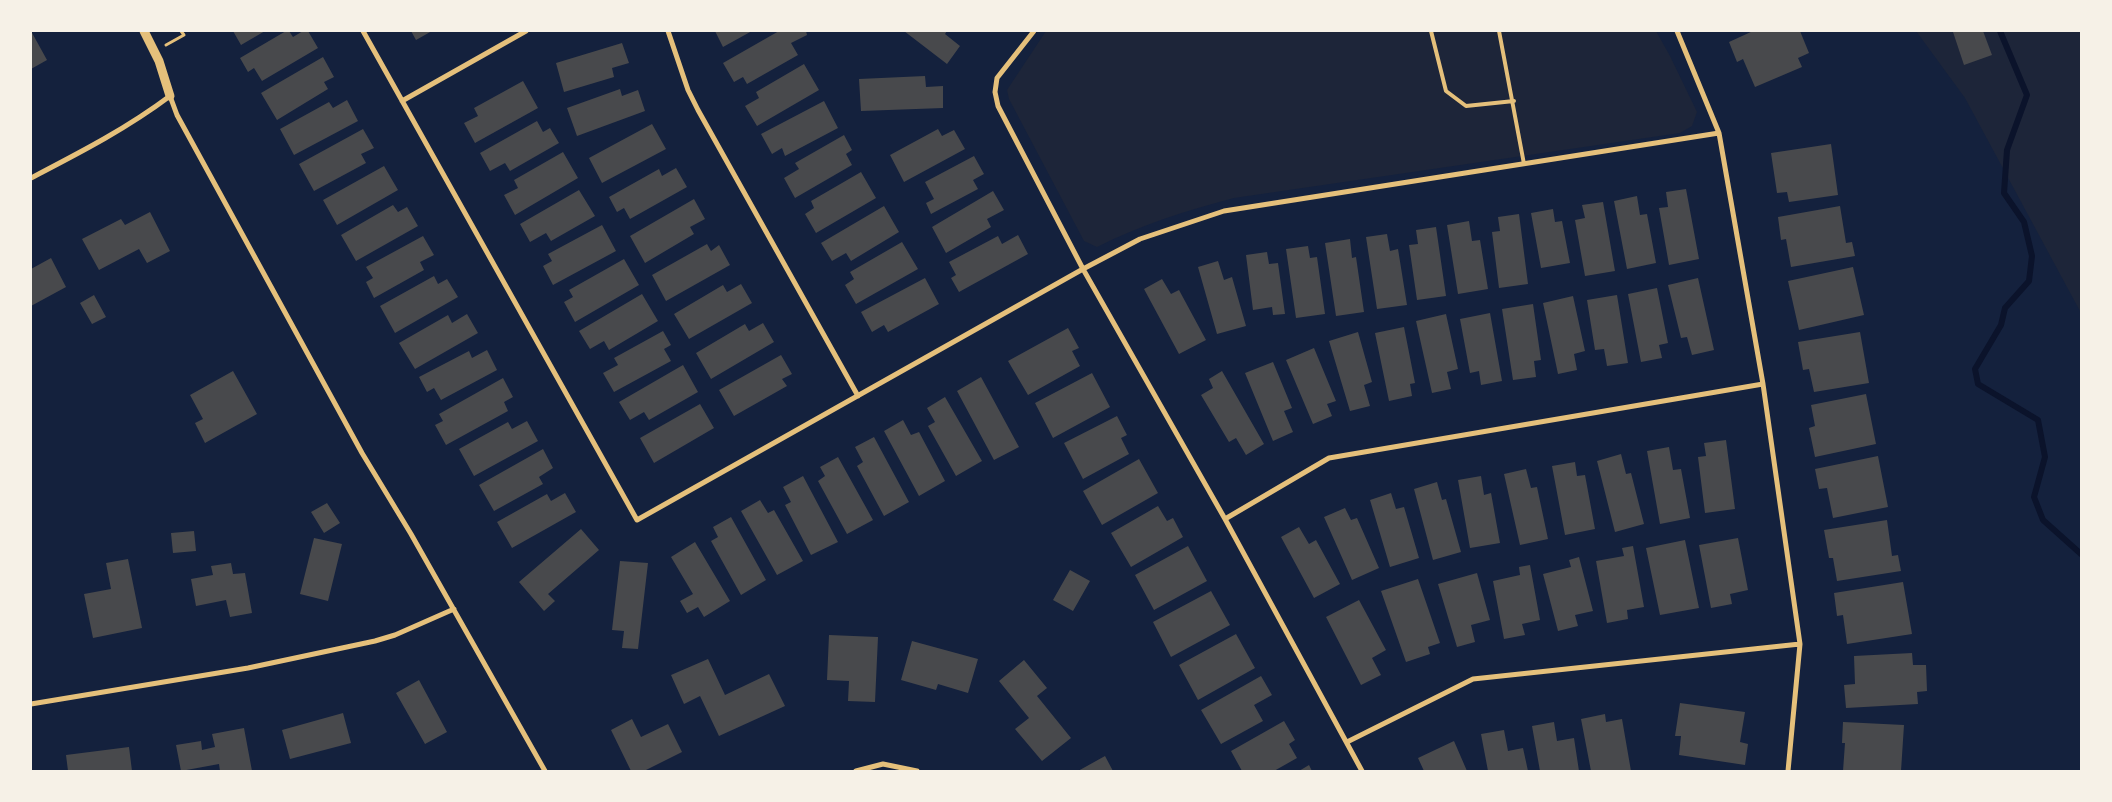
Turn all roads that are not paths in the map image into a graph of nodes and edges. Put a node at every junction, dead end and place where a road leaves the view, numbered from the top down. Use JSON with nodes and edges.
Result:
{"nodes":[{"id":1,"x":144,"y":31,"type":"edge"},
{"id":2,"x":362,"y":31,"type":"edge"},
{"id":3,"x":526,"y":31,"type":"edge"},
{"id":4,"x":668,"y":31,"type":"edge"},
{"id":5,"x":1034,"y":31,"type":"edge"},
{"id":6,"x":1432,"y":31,"type":"edge"},
{"id":7,"x":1499,"y":31,"type":"edge"},
{"id":8,"x":1677,"y":31,"type":"edge"},
{"id":9,"x":170,"y":96,"type":"junction"},
{"id":10,"x":402,"y":101,"type":"junction"},
{"id":11,"x":1514,"y":101,"type":"junction"},
{"id":12,"x":1719,"y":133,"type":"junction"},
{"id":13,"x":1524,"y":164,"type":"junction"},
{"id":14,"x":31,"y":178,"type":"edge"},
{"id":15,"x":1083,"y":269,"type":"junction"},
{"id":16,"x":1763,"y":384,"type":"junction"},
{"id":17,"x":858,"y":396,"type":"junction"},
{"id":18,"x":1225,"y":519,"type":"junction"},
{"id":19,"x":454,"y":609,"type":"junction"},
{"id":20,"x":1800,"y":644,"type":"junction"},
{"id":21,"x":31,"y":704,"type":"edge"},
{"id":22,"x":1347,"y":742,"type":"junction"},
{"id":23,"x":545,"y":771,"type":"edge"},
{"id":24,"x":856,"y":771,"type":"edge"},
{"id":25,"x":917,"y":771,"type":"edge"},
{"id":26,"x":1362,"y":771,"type":"edge"},
{"id":27,"x":1788,"y":771,"type":"edge"}],
"edges":[{"from":1,"to":9,"type":"street"},
{"from":2,"to":10,"type":"street"},
{"from":3,"to":10,"type":"street"},
{"from":4,"to":17,"type":"street"},
{"from":5,"to":15,"type":"street"},
{"from":6,"to":11,"type":"lane"},
{"from":7,"to":11,"type":"lane"},
{"from":8,"to":12,"type":"street"},
{"from":9,"to":14,"type":"street"},
{"from":9,"to":19,"type":"street"},
{"from":10,"to":17,"type":"street"},
{"from":11,"to":13,"type":"lane"},
{"from":12,"to":13,"type":"street"},
{"from":12,"to":16,"type":"street"},
{"from":13,"to":15,"type":"street"},
{"from":15,"to":17,"type":"street"},
{"from":15,"to":18,"type":"street"},
{"from":16,"to":18,"type":"street"},
{"from":16,"to":20,"type":"street"},
{"from":18,"to":22,"type":"street"},
{"from":19,"to":21,"type":"street"},
{"from":19,"to":23,"type":"street"},
{"from":20,"to":22,"type":"street"},
{"from":20,"to":27,"type":"street"},
{"from":22,"to":26,"type":"street"},
{"from":24,"to":25,"type":"street"}]}
